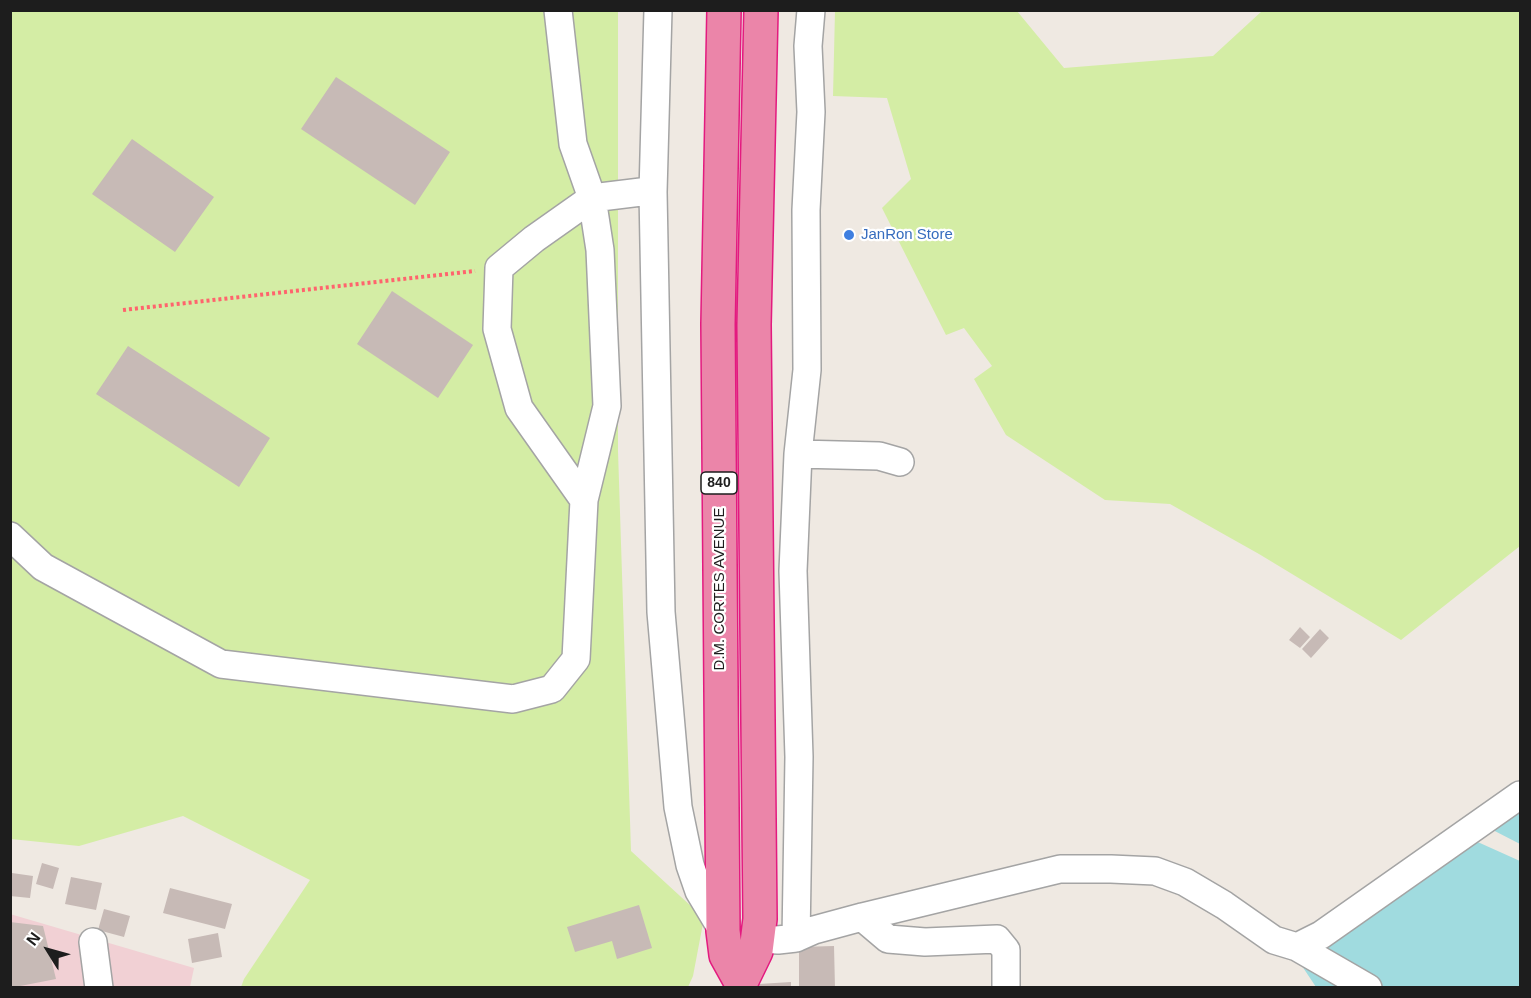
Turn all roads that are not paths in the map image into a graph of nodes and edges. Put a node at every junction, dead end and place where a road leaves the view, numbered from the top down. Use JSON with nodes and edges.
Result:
{"nodes":[{"id":1,"x":558,"y":10,"type":"edge"},
{"id":2,"x":658,"y":10,"type":"edge"},
{"id":3,"x":724,"y":10,"type":"edge"},
{"id":4,"x":760,"y":10,"type":"edge"},
{"id":5,"x":811,"y":10,"type":"edge"},
{"id":6,"x":653,"y":192,"type":"junction"},
{"id":7,"x":592,"y":198,"type":"junction"},
{"id":8,"x":798,"y":454,"type":"junction"},
{"id":9,"x":900,"y":462,"type":"dead end"},
{"id":10,"x":584,"y":500,"type":"junction"},
{"id":11,"x":10,"y":536,"type":"edge"},
{"id":12,"x":1521,"y":795,"type":"edge"},
{"id":13,"x":862,"y":917,"type":"junction"},
{"id":14,"x":723,"y":931,"type":"junction"},
{"id":15,"x":796,"y":938,"type":"junction"},
{"id":16,"x":758,"y":939,"type":"junction"},
{"id":17,"x":93,"y":942,"type":"dead end"},
{"id":18,"x":1297,"y":947,"type":"junction"},
{"id":19,"x":741,"y":985,"type":"edge"},
{"id":20,"x":99,"y":987,"type":"edge"},
{"id":21,"x":1006,"y":987,"type":"edge"},
{"id":22,"x":1368,"y":987,"type":"edge"}],
"edges":[{"from":1,"to":7,"type":"street"},
{"from":2,"to":6,"type":"street"},
{"from":3,"to":14,"type":"highway","name":"D.M. CORTES AVENUE","number":"840"},
{"from":4,"to":16,"type":"highway","name":"D.M. CORTES AVENUE","number":"840"},
{"from":5,"to":8,"type":"street"},
{"from":6,"to":7,"type":"street"},
{"from":6,"to":14,"type":"street"},
{"from":7,"to":10,"type":"street"},
{"from":7,"to":10,"type":"street"},
{"from":8,"to":9,"type":"street"},
{"from":8,"to":15,"type":"street"},
{"from":10,"to":11,"type":"street"},
{"from":12,"to":18,"type":"street"},
{"from":13,"to":15,"type":"street"},
{"from":13,"to":18,"type":"street"},
{"from":13,"to":21,"type":"street"},
{"from":14,"to":19,"type":"highway","name":"D.M. CORTES AVENUE","number":"840"},
{"from":15,"to":16,"type":"street"},
{"from":16,"to":19,"type":"highway","name":"D.M. CORTES AVENUE","number":"840"},
{"from":17,"to":20,"type":"street"},
{"from":18,"to":22,"type":"street"}]}
